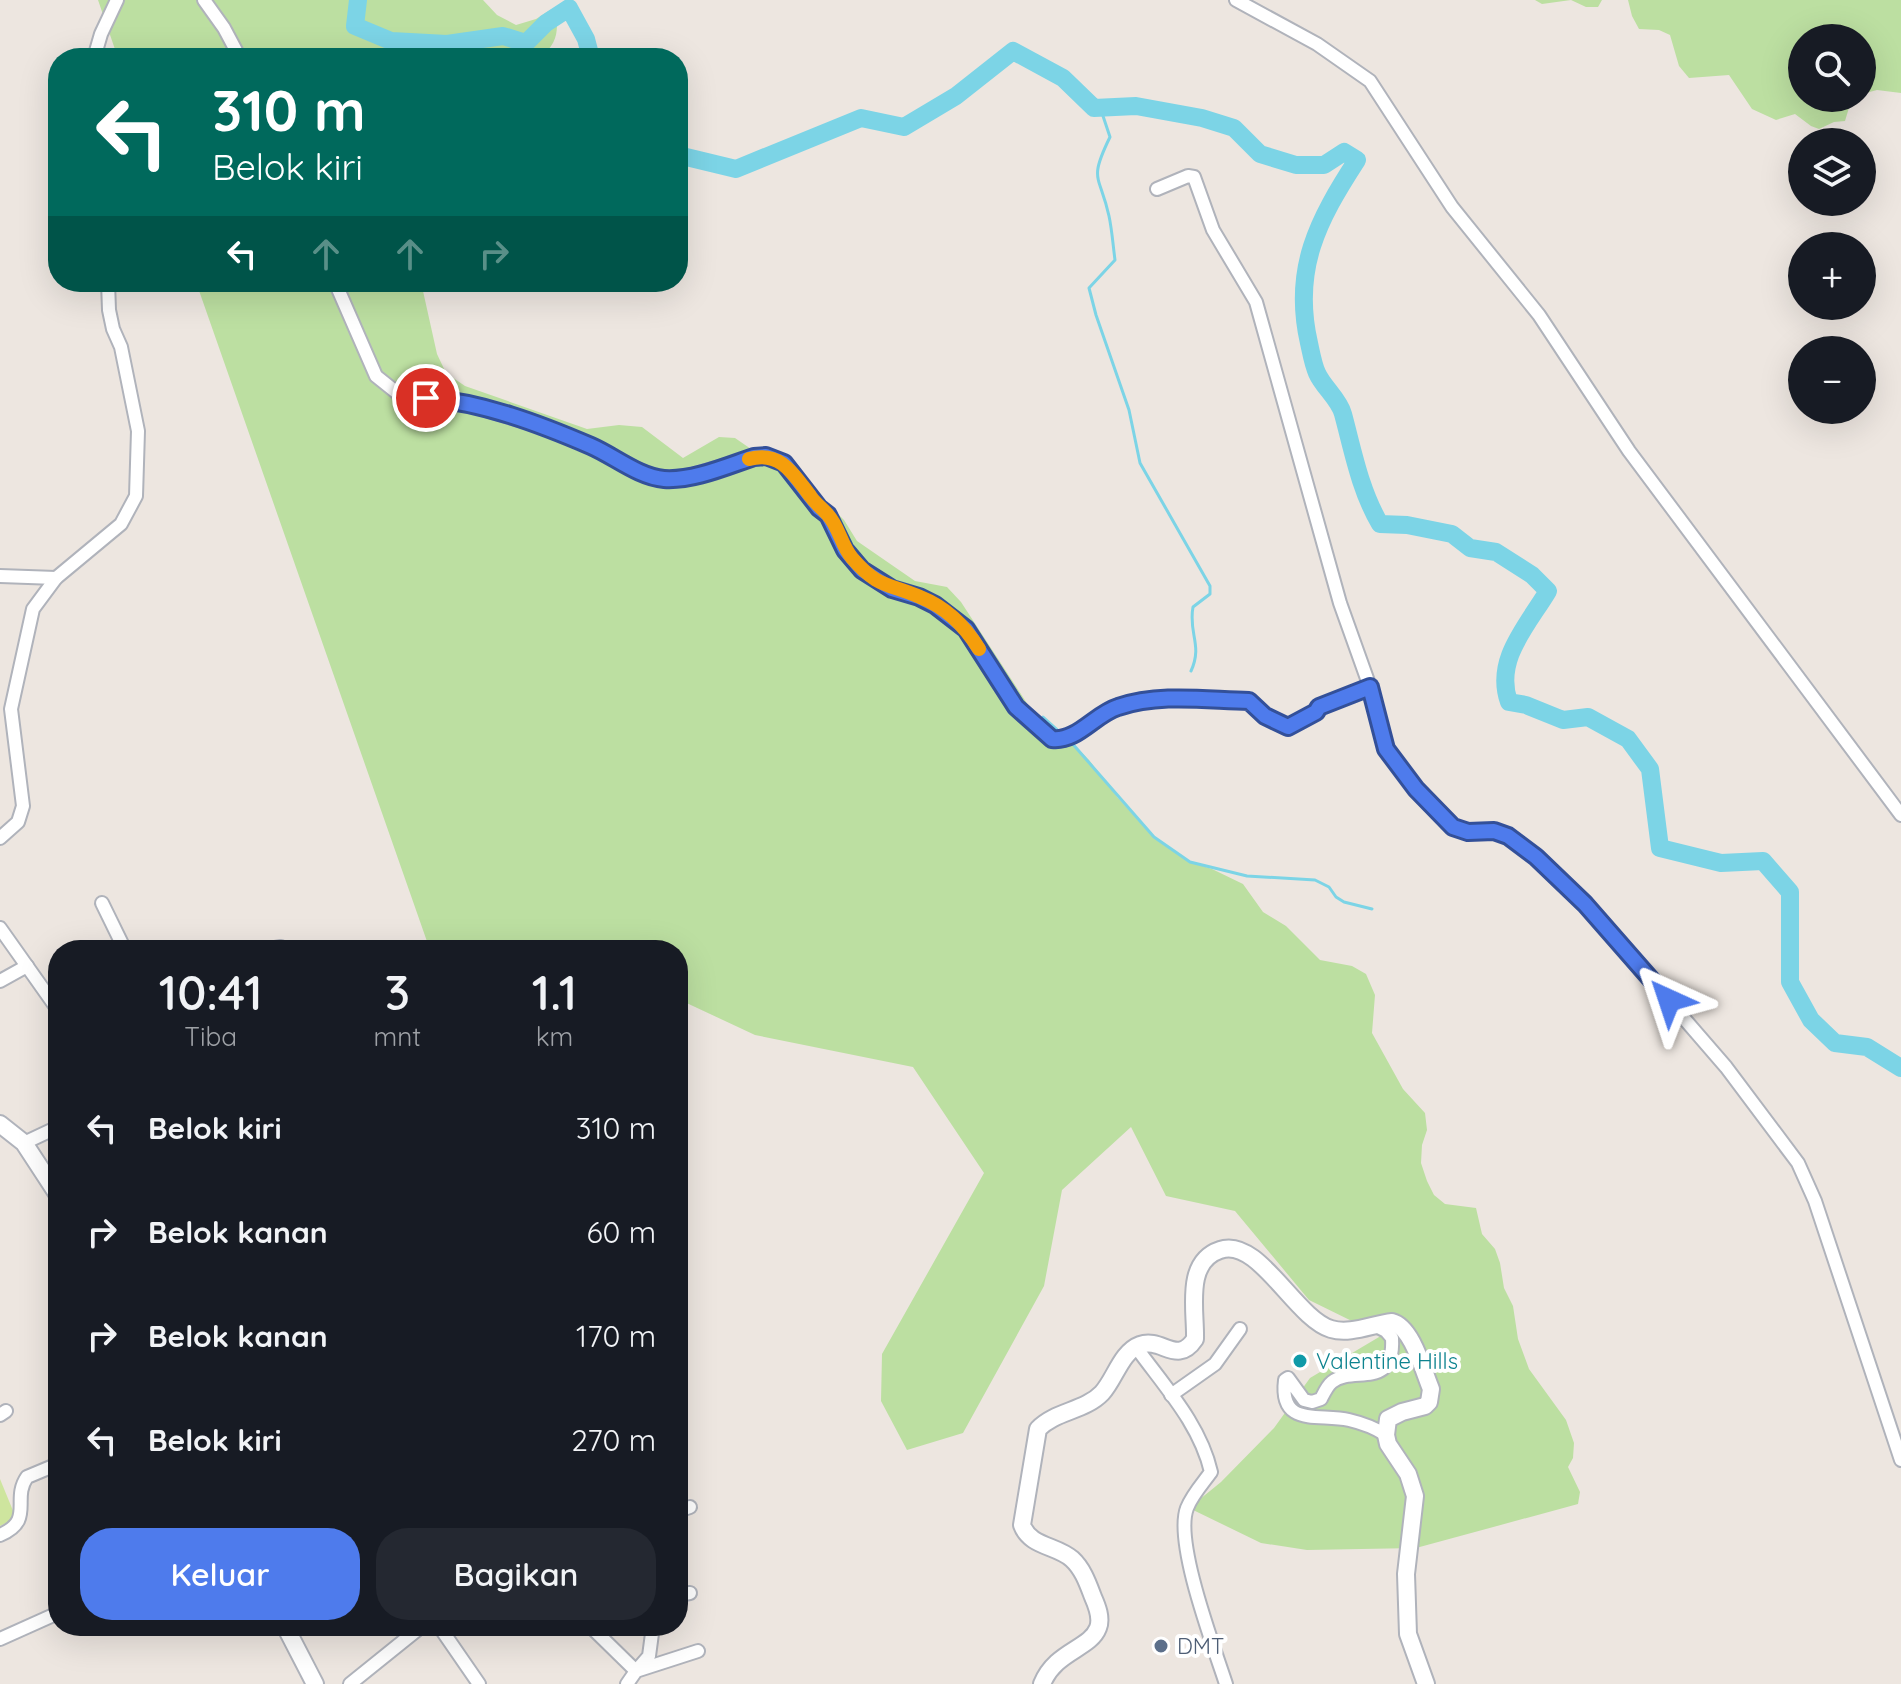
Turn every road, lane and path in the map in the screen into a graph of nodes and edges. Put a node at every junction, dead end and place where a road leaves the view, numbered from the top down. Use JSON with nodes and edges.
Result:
{"nodes":[{"id":1,"x":117,"y":0,"type":"edge"},
{"id":2,"x":204,"y":0,"type":"edge"},
{"id":3,"x":1236,"y":0,"type":"edge"},
{"id":4,"x":97,"y":48,"type":"edge"},
{"id":5,"x":235,"y":48,"type":"edge"},
{"id":6,"x":1157,"y":189,"type":"dead end"},
{"id":7,"x":109,"y":292,"type":"edge"},
{"id":8,"x":339,"y":292,"type":"edge"},
{"id":9,"x":0,"y":576,"type":"edge"},
{"id":10,"x":56,"y":578,"type":"junction"},
{"id":11,"x":1370,"y":687,"type":"junction"},
{"id":12,"x":1901,"y":815,"type":"edge"},
{"id":13,"x":0,"y":838,"type":"edge"},
{"id":14,"x":102,"y":903,"type":"dead end"},
{"id":15,"x":0,"y":928,"type":"edge"},
{"id":16,"x":120,"y":940,"type":"edge"},
{"id":17,"x":27,"y":966,"type":"junction"},
{"id":18,"x":0,"y":981,"type":"edge"},
{"id":19,"x":48,"y":996,"type":"edge"},
{"id":20,"x":0,"y":1124,"type":"edge"},
{"id":21,"x":48,"y":1132,"type":"edge"},
{"id":22,"x":24,"y":1143,"type":"junction"},
{"id":23,"x":48,"y":1175,"type":"edge"},
{"id":24,"x":1374,"y":1325,"type":"junction"},
{"id":25,"x":1240,"y":1329,"type":"dead end"},
{"id":26,"x":1136,"y":1347,"type":"junction"},
{"id":27,"x":1171,"y":1395,"type":"junction"},
{"id":28,"x":1386,"y":1435,"type":"junction"},
{"id":29,"x":1901,"y":1460,"type":"edge"},
{"id":30,"x":48,"y":1468,"type":"edge"},
{"id":31,"x":0,"y":1535,"type":"edge"},
{"id":32,"x":48,"y":1617,"type":"edge"},
{"id":33,"x":290,"y":1636,"type":"edge"},
{"id":34,"x":410,"y":1636,"type":"edge"},
{"id":35,"x":446,"y":1636,"type":"edge"},
{"id":36,"x":600,"y":1636,"type":"edge"},
{"id":37,"x":652,"y":1636,"type":"edge"},
{"id":38,"x":0,"y":1639,"type":"edge"},
{"id":39,"x":698,"y":1651,"type":"dead end"},
{"id":40,"x":636,"y":1671,"type":"junction"},
{"id":41,"x":313,"y":1683,"type":"edge"},
{"id":42,"x":350,"y":1684,"type":"edge"},
{"id":43,"x":479,"y":1684,"type":"edge"},
{"id":44,"x":627,"y":1684,"type":"edge"},
{"id":45,"x":1042,"y":1684,"type":"edge"},
{"id":46,"x":1226,"y":1684,"type":"edge"},
{"id":47,"x":1426,"y":1684,"type":"edge"}],
"edges":[{"from":1,"to":4,"type":"street"},
{"from":2,"to":5,"type":"street"},
{"from":3,"to":12,"type":"street"},
{"from":6,"to":11,"type":"street"},
{"from":7,"to":10,"type":"street"},
{"from":8,"to":11,"type":"street"},
{"from":9,"to":10,"type":"street"},
{"from":10,"to":13,"type":"street"},
{"from":11,"to":29,"type":"street"},
{"from":14,"to":16,"type":"street"},
{"from":15,"to":17,"type":"street"},
{"from":17,"to":18,"type":"street"},
{"from":17,"to":19,"type":"street"},
{"from":20,"to":22,"type":"street"},
{"from":21,"to":22,"type":"street"},
{"from":22,"to":23,"type":"street"},
{"from":24,"to":26,"type":"street"},
{"from":24,"to":28,"type":"street"},
{"from":24,"to":28,"type":"street"},
{"from":25,"to":27,"type":"street"},
{"from":26,"to":27,"type":"street"},
{"from":26,"to":45,"type":"street"},
{"from":27,"to":46,"type":"street"},
{"from":28,"to":47,"type":"street"},
{"from":30,"to":31,"type":"street"},
{"from":32,"to":38,"type":"street"},
{"from":33,"to":41,"type":"street"},
{"from":34,"to":42,"type":"street"},
{"from":35,"to":43,"type":"street"},
{"from":36,"to":40,"type":"street"},
{"from":37,"to":40,"type":"street"},
{"from":39,"to":40,"type":"street"},
{"from":40,"to":44,"type":"street"}]}
